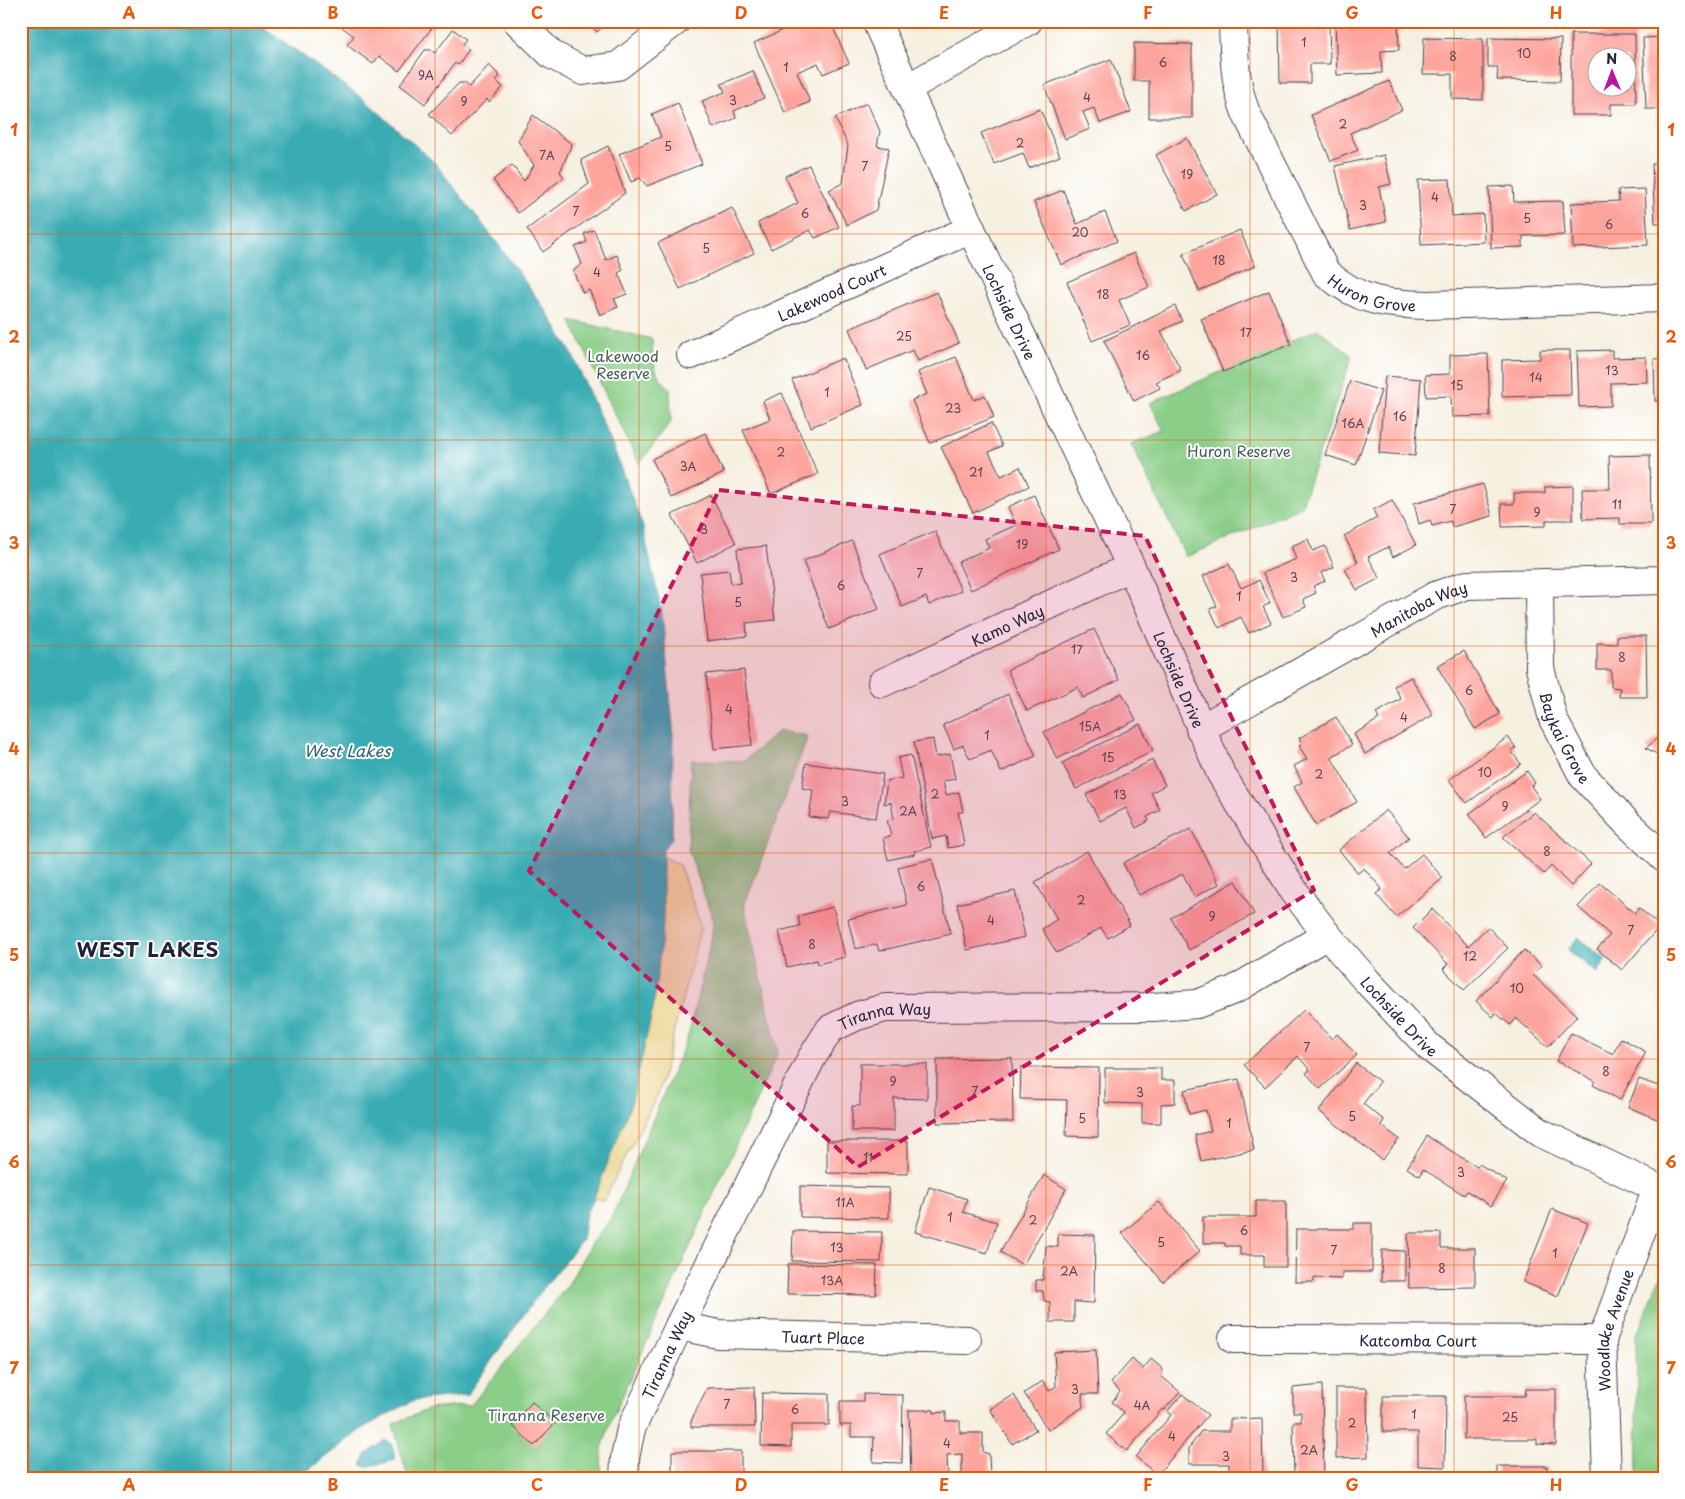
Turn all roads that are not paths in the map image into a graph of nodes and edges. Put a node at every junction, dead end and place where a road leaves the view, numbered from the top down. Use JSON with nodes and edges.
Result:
{"nodes":[{"id":1,"x":517,"y":21,"type":"edge"},
{"id":2,"x":676,"y":21,"type":"edge"},
{"id":3,"x":876,"y":21,"type":"edge"},
{"id":4,"x":1028,"y":21,"type":"edge"},
{"id":5,"x":1233,"y":21,"type":"edge"},
{"id":6,"x":906,"y":88,"type":"junction"},
{"id":7,"x":971,"y":229,"type":"junction"},
{"id":8,"x":1664,"y":298,"type":"edge"},
{"id":9,"x":691,"y":355,"type":"dead end"},
{"id":10,"x":1131,"y":567,"type":"junction"},
{"id":11,"x":1664,"y":580,"type":"edge"},
{"id":12,"x":1540,"y":584,"type":"junction"},
{"id":13,"x":882,"y":683,"type":"dead end"},
{"id":14,"x":1200,"y":729,"type":"junction"},
{"id":15,"x":1664,"y":858,"type":"edge"},
{"id":16,"x":1327,"y":934,"type":"junction"},
{"id":17,"x":1661,"y":1189,"type":"edge"},
{"id":18,"x":679,"y":1326,"type":"junction"},
{"id":19,"x":1233,"y":1339,"type":"dead end"},
{"id":20,"x":967,"y":1340,"type":"dead end"},
{"id":21,"x":1602,"y":1340,"type":"junction"},
{"id":22,"x":624,"y":1478,"type":"edge"},
{"id":23,"x":1608,"y":1478,"type":"edge"}],
"edges":[{"from":1,"to":2,"type":"street"},
{"from":3,"to":6,"type":"street","name":"Lochside Drive"},
{"from":4,"to":6,"type":"street"},
{"from":5,"to":8,"type":"street","name":"Huron Grove"},
{"from":6,"to":7,"type":"street","name":"Lochside Drive"},
{"from":7,"to":9,"type":"street","name":"Lakewood Court"},
{"from":7,"to":10,"type":"street","name":"Lochside Drive"},
{"from":10,"to":13,"type":"street","name":"Kamo Way"},
{"from":10,"to":14,"type":"street","name":"Lochside Drive"},
{"from":11,"to":12,"type":"street","name":"Manitoba Way"},
{"from":12,"to":14,"type":"street","name":"Manitoba Way"},
{"from":12,"to":15,"type":"street","name":"Baykai Grove"},
{"from":14,"to":16,"type":"street","name":"Lochside Drive"},
{"from":16,"to":17,"type":"street","name":"Lochside Drive"},
{"from":16,"to":18,"type":"street","name":"Tiranna Way"},
{"from":17,"to":21,"type":"street","name":"Woodlake Avenue"},
{"from":18,"to":20,"type":"street","name":"Tuart Place"},
{"from":18,"to":22,"type":"street","name":"Tiranna Way"},
{"from":19,"to":21,"type":"street","name":"Katcomba Court"},
{"from":21,"to":23,"type":"street","name":"Woodlake Avenue"}]}
